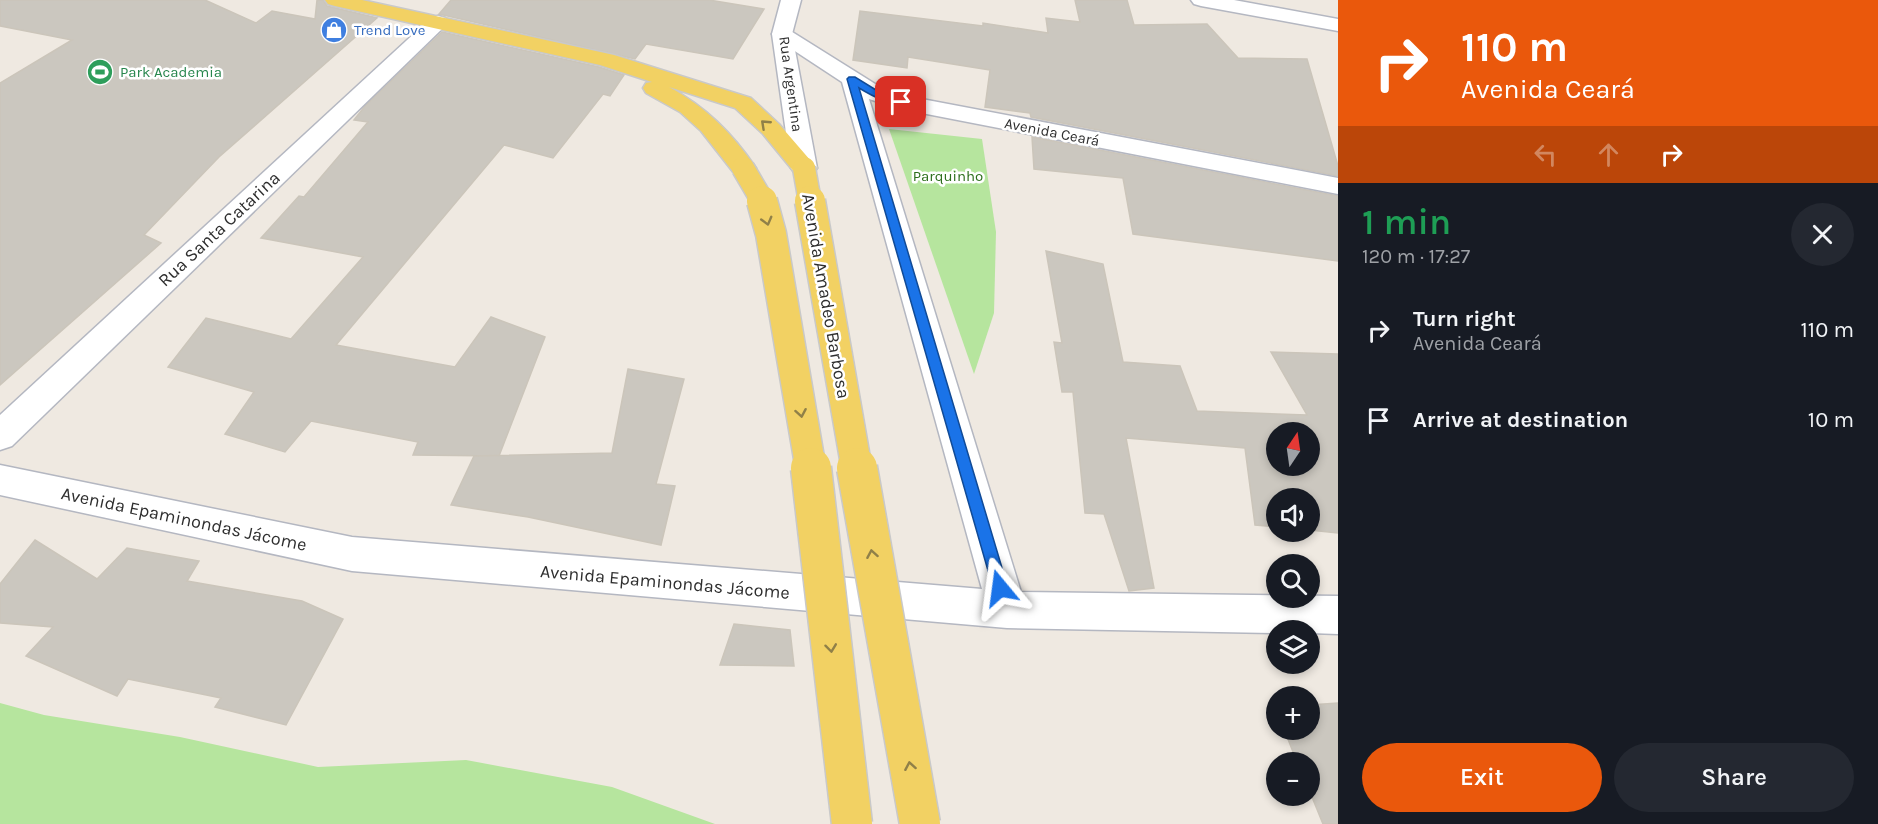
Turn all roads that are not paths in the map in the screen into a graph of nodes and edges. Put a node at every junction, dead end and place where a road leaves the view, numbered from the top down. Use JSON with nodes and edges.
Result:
{"nodes":[{"id":1,"x":335,"y":0,"type":"edge"},
{"id":2,"x":791,"y":0,"type":"edge"},
{"id":3,"x":1201,"y":0,"type":"edge"},
{"id":4,"x":438,"y":22,"type":"junction"},
{"id":5,"x":1338,"y":25,"type":"edge"},
{"id":6,"x":783,"y":34,"type":"junction"},
{"id":7,"x":606,"y":60,"type":"junction"},
{"id":8,"x":852,"y":79,"type":"junction"},
{"id":9,"x":804,"y":168,"type":"junction"},
{"id":10,"x":1338,"y":186,"type":"edge"},
{"id":11,"x":0,"y":436,"type":"edge"},
{"id":12,"x":0,"y":480,"type":"edge"},
{"id":13,"x":1007,"y":610,"type":"junction"},
{"id":14,"x":1338,"y":615,"type":"edge"},
{"id":15,"x":852,"y":824,"type":"edge"},
{"id":16,"x":920,"y":824,"type":"edge"}],
"edges":[{"from":1,"to":4,"type":"main road"},
{"from":2,"to":6,"type":"street","name":"Rua Argentina"},
{"from":3,"to":5,"type":"street"},
{"from":4,"to":7,"type":"main road","name":"Avenida Amadeo Barbosa"},
{"from":4,"to":11,"type":"street","name":"Rua Santa Catarina"},
{"from":6,"to":8,"type":"street","name":"Avenida Ceará"},
{"from":6,"to":9,"type":"street","name":"Rua Argentina"},
{"from":9,"to":7,"type":"main road","name":"Avenida Amadeo Barbosa","one_way":true},
{"from":7,"to":15,"type":"main road","one_way":true,"bridge":true},
{"from":8,"to":10,"type":"street","name":"Avenida Ceará"},
{"from":8,"to":13,"type":"street"},
{"from":16,"to":9,"type":"main road","name":"Avenida Amadeo Barbosa","one_way":true,"bridge":true},
{"from":12,"to":13,"type":"street","name":"Avenida Epaminondas Jácome"},
{"from":13,"to":14,"type":"street","name":"Avenida Epaminondas Jácome"}]}
